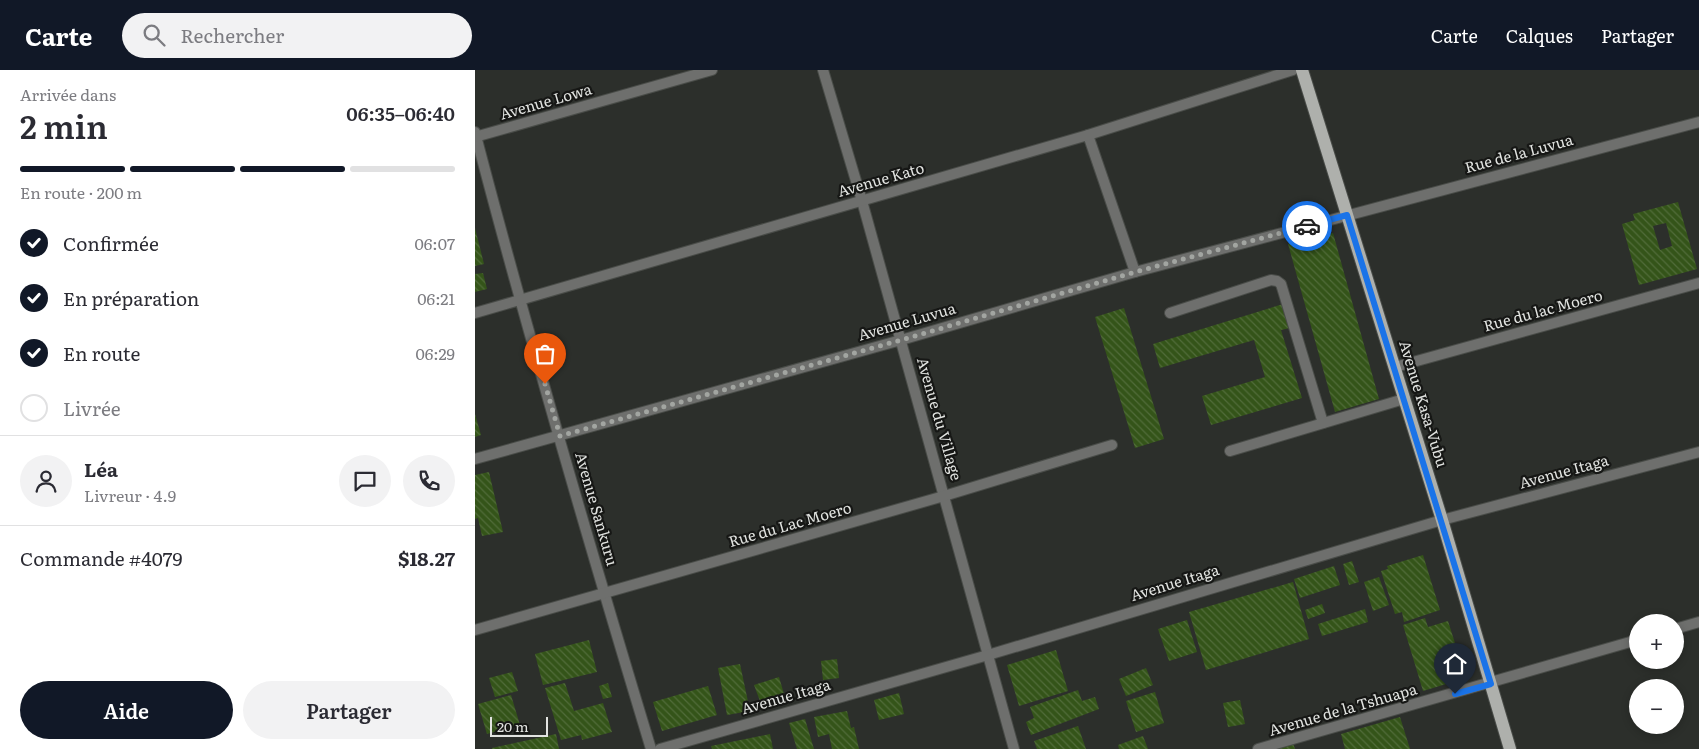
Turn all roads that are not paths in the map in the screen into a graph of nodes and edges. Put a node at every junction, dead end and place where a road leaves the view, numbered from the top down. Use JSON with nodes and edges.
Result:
{"nodes":[{"id":1,"x":712,"y":70,"type":"edge"},
{"id":2,"x":823,"y":70,"type":"edge"},
{"id":3,"x":1293,"y":70,"type":"edge"},
{"id":4,"x":1302,"y":70,"type":"edge"},
{"id":5,"x":1699,"y":122,"type":"edge"},
{"id":6,"x":475,"y":136,"type":"edge"},
{"id":7,"x":1088,"y":136,"type":"junction"},
{"id":8,"x":862,"y":201,"type":"junction"},
{"id":9,"x":1347,"y":215,"type":"junction"},
{"id":10,"x":1135,"y":272,"type":"junction"},
{"id":11,"x":1699,"y":284,"type":"edge"},
{"id":12,"x":519,"y":300,"type":"junction"},
{"id":13,"x":475,"y":312,"type":"edge"},
{"id":14,"x":1169,"y":313,"type":"dead end"},
{"id":15,"x":901,"y":340,"type":"junction"},
{"id":16,"x":1395,"y":367,"type":"junction"},
{"id":17,"x":1404,"y":399,"type":"junction"},
{"id":18,"x":1323,"y":423,"type":"junction"},
{"id":19,"x":560,"y":436,"type":"junction"},
{"id":20,"x":1112,"y":445,"type":"dead end"},
{"id":21,"x":1230,"y":451,"type":"dead end"},
{"id":22,"x":1699,"y":452,"type":"edge"},
{"id":23,"x":475,"y":459,"type":"edge"},
{"id":24,"x":944,"y":496,"type":"junction"},
{"id":25,"x":1442,"y":520,"type":"junction"},
{"id":26,"x":604,"y":594,"type":"junction"},
{"id":27,"x":1699,"y":622,"type":"edge"},
{"id":28,"x":1684,"y":626,"type":"edge"},
{"id":29,"x":475,"y":630,"type":"edge"},
{"id":30,"x":1629,"y":642,"type":"edge"},
{"id":31,"x":988,"y":655,"type":"junction"},
{"id":32,"x":1491,"y":684,"type":"junction"},
{"id":33,"x":651,"y":749,"type":"edge"},
{"id":34,"x":660,"y":749,"type":"edge"},
{"id":35,"x":1014,"y":749,"type":"edge"},
{"id":36,"x":1258,"y":749,"type":"edge"},
{"id":37,"x":1510,"y":749,"type":"edge"}],
"edges":[{"from":1,"to":6,"type":"street","name":"Avenue Lowa"},
{"from":2,"to":8,"type":"street","name":"Avenue du Village"},
{"from":3,"to":7,"type":"street","name":"Avenue Kato"},
{"from":4,"to":9,"type":"main road","name":"Avenue Kasa-Vubu"},
{"from":5,"to":9,"type":"street","name":"Rue de la Luvua"},
{"from":6,"to":12,"type":"street","name":"Avenue Sankuru"},
{"from":7,"to":8,"type":"street","name":"Avenue Kato"},
{"from":7,"to":10,"type":"street"},
{"from":8,"to":12,"type":"street","name":"Avenue Kato"},
{"from":8,"to":15,"type":"street","name":"Avenue du Village"},
{"from":9,"to":10,"type":"street","name":"Avenue Luvua"},
{"from":9,"to":16,"type":"main road","name":"Avenue Kasa-Vubu"},
{"from":10,"to":15,"type":"street","name":"Avenue Luvua"},
{"from":11,"to":16,"type":"street","name":"Rue du lac Moero"},
{"from":12,"to":13,"type":"street","name":"Avenue Kato"},
{"from":12,"to":19,"type":"street","name":"Avenue Sankuru"},
{"from":14,"to":18,"type":"street"},
{"from":15,"to":19,"type":"street","name":"Avenue Luvua"},
{"from":15,"to":24,"type":"street","name":"Avenue du Village"},
{"from":16,"to":17,"type":"main road","name":"Avenue Kasa-Vubu"},
{"from":17,"to":18,"type":"street"},
{"from":17,"to":25,"type":"main road","name":"Avenue Kasa-Vubu"},
{"from":18,"to":21,"type":"street"},
{"from":19,"to":23,"type":"street","name":"Avenue Luvua"},
{"from":19,"to":26,"type":"street","name":"Avenue Sankuru"},
{"from":20,"to":24,"type":"street","name":"Rue du Lac Moero"},
{"from":22,"to":25,"type":"street","name":"Avenue Itaga"},
{"from":24,"to":26,"type":"street","name":"Rue du Lac Moero"},
{"from":24,"to":31,"type":"street","name":"Avenue du Village"},
{"from":25,"to":31,"type":"street","name":"Avenue Itaga"},
{"from":25,"to":32,"type":"main road","name":"Avenue Kasa-Vubu"},
{"from":26,"to":29,"type":"street","name":"Rue du Lac Moero"},
{"from":26,"to":33,"type":"street","name":"Avenue Sankuru"},
{"from":27,"to":28,"type":"street"},
{"from":30,"to":32,"type":"street","name":"Avenue de la Tshuapa"},
{"from":31,"to":34,"type":"street","name":"Avenue Itaga"},
{"from":31,"to":35,"type":"street","name":"Avenue du Village"},
{"from":32,"to":36,"type":"street","name":"Avenue de la Tshuapa"},
{"from":32,"to":37,"type":"main road","name":"Avenue Kasa-Vubu"}]}
